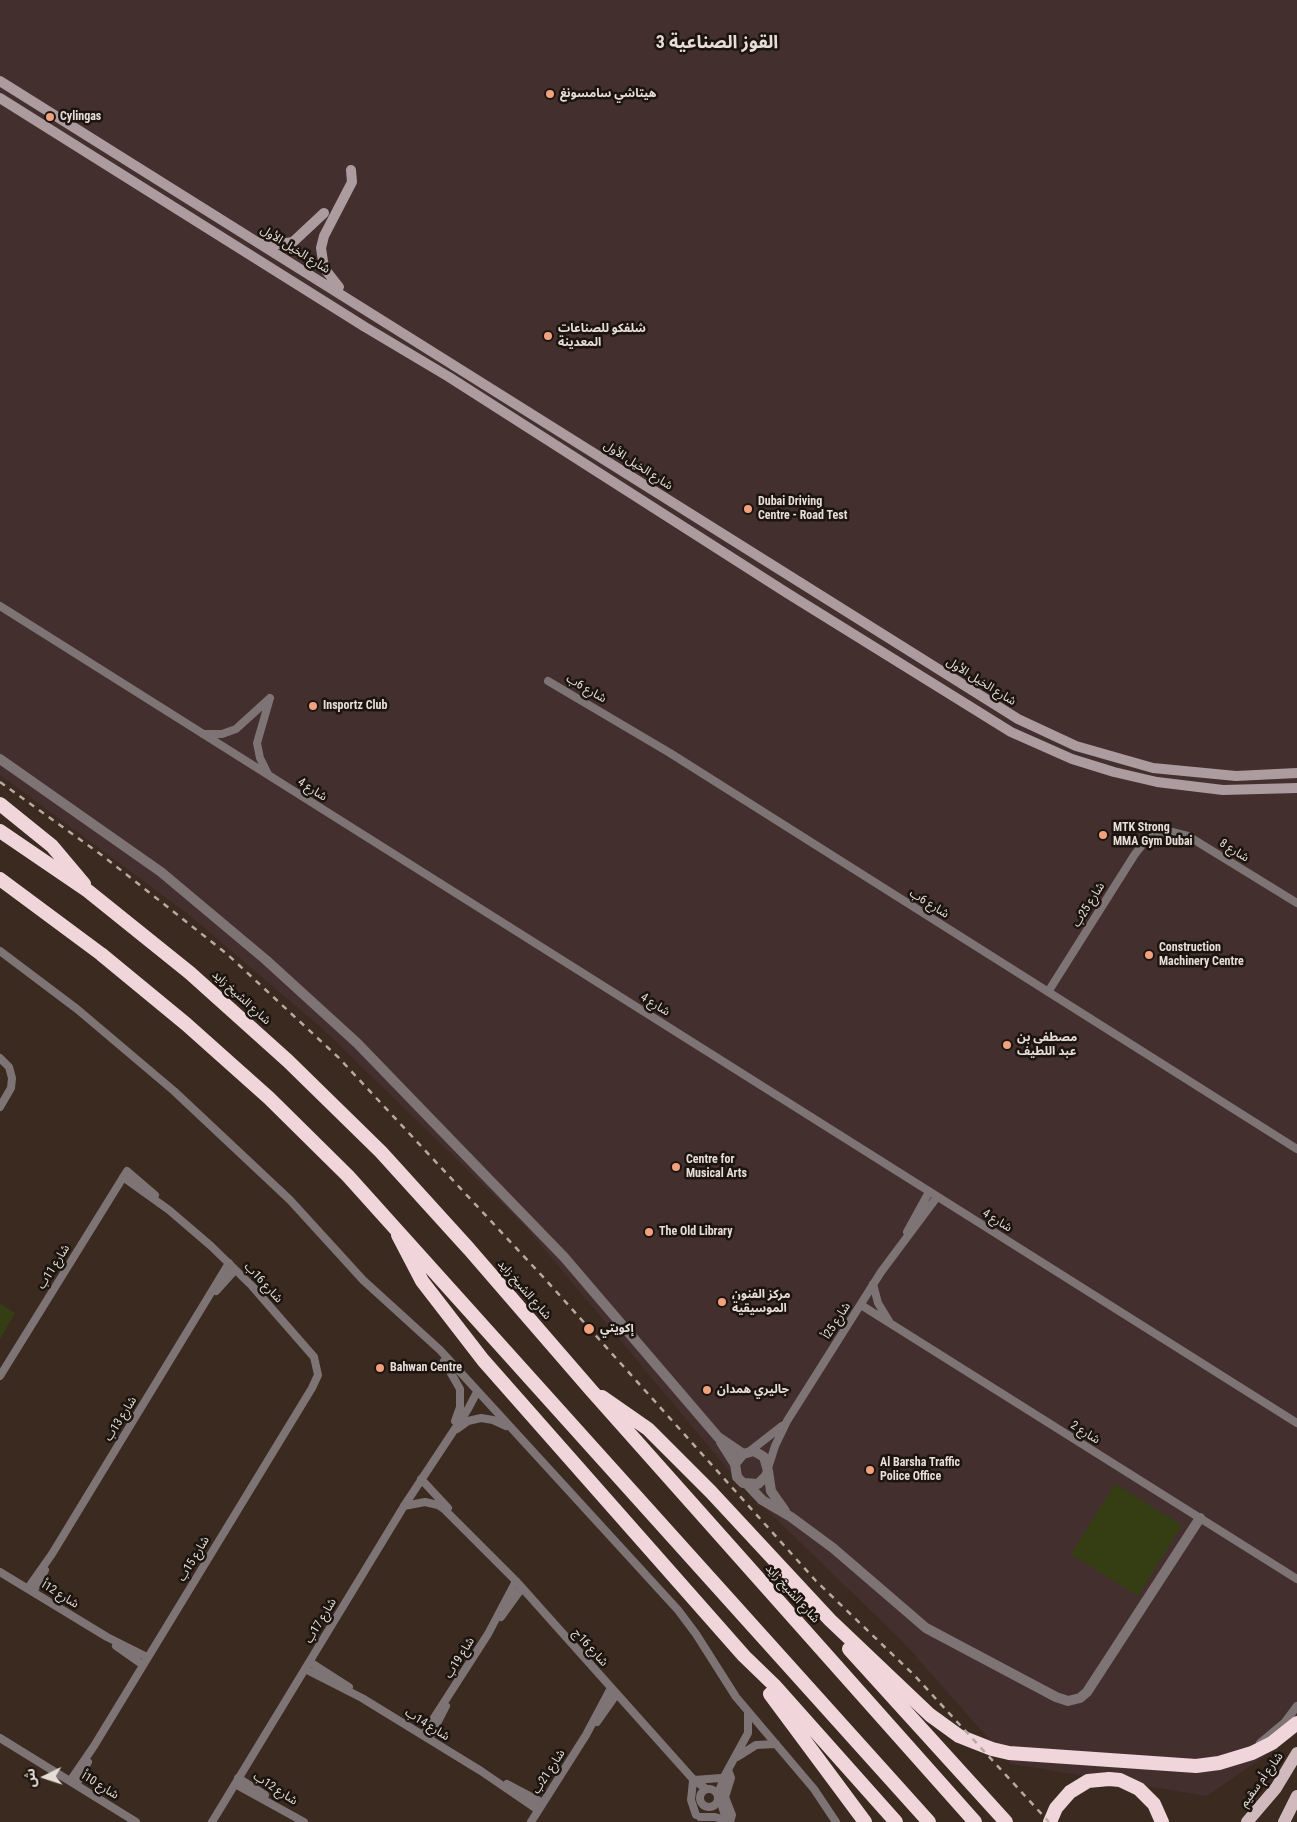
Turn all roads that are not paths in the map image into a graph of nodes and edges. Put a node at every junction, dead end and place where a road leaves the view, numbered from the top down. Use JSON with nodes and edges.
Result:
{"nodes":[{"id":1,"x":0,"y":81,"type":"edge"},
{"id":2,"x":0,"y":98,"type":"edge"},
{"id":3,"x":352,"y":170,"type":"dead end"},
{"id":4,"x":324,"y":213,"type":"dead end"},
{"id":5,"x":256,"y":241,"type":"junction"},
{"id":6,"x":352,"y":300,"type":"junction"},
{"id":7,"x":0,"y":606,"type":"edge"},
{"id":8,"x":548,"y":681,"type":"dead end"},
{"id":9,"x":201,"y":734,"type":"junction"},
{"id":10,"x":0,"y":759,"type":"edge"},
{"id":11,"x":1297,"y":773,"type":"edge"},
{"id":12,"x":269,"y":776,"type":"junction"},
{"id":13,"x":1297,"y":788,"type":"edge"},
{"id":14,"x":0,"y":804,"type":"edge"},
{"id":15,"x":0,"y":831,"type":"edge"},
{"id":16,"x":1155,"y":835,"type":"joint"},
{"id":17,"x":0,"y":879,"type":"edge"},
{"id":18,"x":88,"y":891,"type":"junction"},
{"id":19,"x":1297,"y":904,"type":"edge"},
{"id":20,"x":0,"y":951,"type":"edge"},
{"id":21,"x":1048,"y":992,"type":"junction"},
{"id":22,"x":1,"y":1058,"type":"edge"},
{"id":23,"x":0,"y":1107,"type":"edge"},
{"id":24,"x":1297,"y":1149,"type":"edge"},
{"id":25,"x":125,"y":1174,"type":"joint"},
{"id":26,"x":929,"y":1192,"type":"junction"},
{"id":27,"x":937,"y":1197,"type":"junction"},
{"id":28,"x":394,"y":1225,"type":"junction"},
{"id":29,"x":907,"y":1234,"type":"junction"},
{"id":30,"x":229,"y":1263,"type":"junction"},
{"id":31,"x":236,"y":1270,"type":"junction"},
{"id":32,"x":873,"y":1284,"type":"junction"},
{"id":33,"x":210,"y":1296,"type":"junction"},
{"id":34,"x":860,"y":1305,"type":"junction"},
{"id":35,"x":894,"y":1326,"type":"junction"},
{"id":36,"x":431,"y":1341,"type":"junction"},
{"id":37,"x":0,"y":1376,"type":"edge"},
{"id":38,"x":315,"y":1384,"type":"joint"},
{"id":39,"x":591,"y":1390,"type":"junction"},
{"id":40,"x":477,"y":1392,"type":"junction"},
{"id":41,"x":787,"y":1421,"type":"junction"},
{"id":42,"x":1297,"y":1423,"type":"edge"},
{"id":43,"x":512,"y":1428,"type":"junction"},
{"id":44,"x":451,"y":1432,"type":"junction"},
{"id":45,"x":718,"y":1437,"type":"junction"},
{"id":46,"x":746,"y":1452,"type":"junction"},
{"id":47,"x":735,"y":1464,"type":"junction"},
{"id":48,"x":768,"y":1469,"type":"junction"},
{"id":49,"x":421,"y":1479,"type":"junction"},
{"id":50,"x":747,"y":1484,"type":"junction"},
{"id":51,"x":404,"y":1506,"type":"junction"},
{"id":52,"x":791,"y":1517,"type":"junction"},
{"id":53,"x":1200,"y":1518,"type":"junction"},
{"id":54,"x":470,"y":1534,"type":"junction"},
{"id":55,"x":0,"y":1572,"type":"edge"},
{"id":56,"x":1297,"y":1579,"type":"edge"},
{"id":57,"x":516,"y":1581,"type":"junction"},
{"id":58,"x":522,"y":1588,"type":"junction"},
{"id":59,"x":30,"y":1590,"type":"junction"},
{"id":60,"x":830,"y":1620,"type":"junction"},
{"id":61,"x":488,"y":1634,"type":"junction"},
{"id":62,"x":107,"y":1638,"type":"junction"},
{"id":63,"x":744,"y":1656,"type":"junction"},
{"id":64,"x":147,"y":1657,"type":"junction"},
{"id":65,"x":143,"y":1665,"type":"junction"},
{"id":66,"x":308,"y":1665,"type":"junction"},
{"id":67,"x":614,"y":1692,"type":"junction"},
{"id":68,"x":1297,"y":1706,"type":"edge"},
{"id":69,"x":748,"y":1712,"type":"junction"},
{"id":70,"x":1297,"y":1723,"type":"edge"},
{"id":71,"x":426,"y":1737,"type":"junction"},
{"id":72,"x":0,"y":1738,"type":"edge"},
{"id":73,"x":776,"y":1744,"type":"junction"},
{"id":74,"x":1297,"y":1753,"type":"edge"},
{"id":75,"x":737,"y":1757,"type":"junction"},
{"id":76,"x":1236,"y":1759,"type":"junction"},
{"id":77,"x":724,"y":1774,"type":"junction"},
{"id":78,"x":693,"y":1780,"type":"junction"},
{"id":79,"x":237,"y":1781,"type":"junction"},
{"id":80,"x":73,"y":1783,"type":"junction"},
{"id":81,"x":711,"y":1793,"type":"junction"},
{"id":82,"x":1297,"y":1796,"type":"edge"},
{"id":83,"x":708,"y":1806,"type":"junction"},
{"id":84,"x":540,"y":1807,"type":"junction"},
{"id":85,"x":697,"y":1819,"type":"edge"},
{"id":86,"x":302,"y":1820,"type":"edge"},
{"id":87,"x":727,"y":1821,"type":"edge"},
{"id":88,"x":136,"y":1822,"type":"edge"},
{"id":89,"x":212,"y":1822,"type":"edge"},
{"id":90,"x":531,"y":1822,"type":"edge"},
{"id":91,"x":836,"y":1822,"type":"edge"},
{"id":92,"x":864,"y":1822,"type":"edge"},
{"id":93,"x":896,"y":1822,"type":"edge"},
{"id":94,"x":929,"y":1822,"type":"edge"},
{"id":95,"x":976,"y":1822,"type":"edge"},
{"id":96,"x":1006,"y":1822,"type":"edge"},
{"id":97,"x":1050,"y":1822,"type":"edge"},
{"id":98,"x":1162,"y":1822,"type":"edge"},
{"id":99,"x":1248,"y":1822,"type":"edge"},
{"id":100,"x":1284,"y":1822,"type":"edge"}],
"edges":[{"from":1,"to":5,"type":"main road","name":"شارع الخيل الأول"},
{"from":2,"to":13,"type":"main road"},
{"from":3,"to":6,"type":"main road"},
{"from":4,"to":5,"type":"main road"},
{"from":5,"to":6,"type":"main road","name":"شارع الخيل الأول"},
{"from":6,"to":11,"type":"main road","name":"شارع الخيل الأول"},
{"from":7,"to":9,"type":"street","name":"شارع 4"},
{"from":8,"to":21,"type":"street","name":"شارع 6ب"},
{"from":9,"to":12,"type":"street","name":"شارع 4"},
{"from":9,"to":12,"type":"street"},
{"from":10,"to":45,"type":"street"},
{"from":12,"to":26,"type":"street","name":"شارع 4"},
{"from":14,"to":18,"type":"highway"},
{"from":15,"to":18,"type":"highway","name":"شارع الشيخ زايد"},
{"from":16,"to":19,"type":"street","name":"شارع 8"},
{"from":16,"to":21,"type":"street","name":"شارع 25ب"},
{"from":17,"to":28,"type":"highway"},
{"from":18,"to":39,"type":"highway","name":"شارع الشيخ زايد"},
{"from":20,"to":36,"type":"street"},
{"from":21,"to":24,"type":"street","name":"شارع 6ب"},
{"from":22,"to":23,"type":"street"},
{"from":25,"to":30,"type":"street","name":"شارع 16ب"},
{"from":25,"to":37,"type":"street","name":"شارع 11ب"},
{"from":26,"to":27,"type":"street","name":"شارع 4"},
{"from":26,"to":29,"type":"street","name":"شارع 25أ"},
{"from":27,"to":29,"type":"street","name":"شارع 25أ"},
{"from":27,"to":42,"type":"street","name":"شارع 4"},
{"from":28,"to":63,"type":"highway"},
{"from":28,"to":94,"type":"highway"},
{"from":29,"to":32,"type":"street","name":"شارع 25أ"},
{"from":30,"to":31,"type":"street","name":"شارع 16ب"},
{"from":30,"to":33,"type":"street","name":"شارع 13ب"},
{"from":31,"to":33,"type":"street","name":"شارع 13ب"},
{"from":31,"to":38,"type":"street","name":"شارع 16ب"},
{"from":32,"to":34,"type":"street","name":"شارع 25أ"},
{"from":32,"to":35,"type":"street"},
{"from":33,"to":59,"type":"street","name":"شارع 13ب"},
{"from":34,"to":35,"type":"street","name":"شارع 2"},
{"from":34,"to":41,"type":"street","name":"شارع 25أ"},
{"from":35,"to":53,"type":"street","name":"شارع 2"},
{"from":36,"to":40,"type":"street"},
{"from":36,"to":44,"type":"street","name":"شارع 17ب"},
{"from":38,"to":64,"type":"street","name":"شارع 15ب"},
{"from":39,"to":60,"type":"highway"},
{"from":39,"to":95,"type":"highway","name":"شارع الشيخ زايد"},
{"from":40,"to":43,"type":"street"},
{"from":40,"to":44,"type":"street","name":"شارع 17ب"},
{"from":41,"to":46,"type":"street"},
{"from":41,"to":48,"type":"street"},
{"from":43,"to":44,"type":"street","name":"شارع 17ب"},
{"from":43,"to":69,"type":"street"},
{"from":44,"to":49,"type":"street","name":"شارع 17ب"},
{"from":45,"to":46,"type":"street"},
{"from":45,"to":47,"type":"street"},
{"from":46,"to":47,"type":"street"},
{"from":46,"to":48,"type":"street"},
{"from":47,"to":50,"type":"street"},
{"from":48,"to":50,"type":"street"},
{"from":48,"to":52,"type":"street"},
{"from":49,"to":51,"type":"street","name":"شارع 17ب"},
{"from":49,"to":54,"type":"street","name":"شارع 16ج"},
{"from":50,"to":52,"type":"street"},
{"from":51,"to":54,"type":"street","name":"شارع 16ج"},
{"from":51,"to":66,"type":"street","name":"شارع 17ب"},
{"from":52,"to":53,"type":"street"},
{"from":53,"to":56,"type":"street","name":"شارع 2"},
{"from":54,"to":57,"type":"street","name":"شارع 16ج"},
{"from":55,"to":59,"type":"street","name":"شارع 12أ"},
{"from":57,"to":58,"type":"street","name":"شارع 16ج"},
{"from":57,"to":61,"type":"street","name":"شاع 19ب"},
{"from":58,"to":61,"type":"street","name":"شاع 19ب"},
{"from":58,"to":67,"type":"street","name":"شارع 16ج"},
{"from":59,"to":62,"type":"street","name":"شارع 12أ"},
{"from":60,"to":76,"type":"highway"},
{"from":60,"to":96,"type":"highway"},
{"from":61,"to":71,"type":"street","name":"شاع 19ب"},
{"from":62,"to":64,"type":"street","name":"شارع 12أ"},
{"from":62,"to":65,"type":"street","name":"شارع 12أ"},
{"from":63,"to":92,"type":"highway"},
{"from":63,"to":93,"type":"highway"},
{"from":64,"to":65,"type":"street","name":"شارع 15ب"},
{"from":65,"to":80,"type":"street","name":"شارع 15ب"},
{"from":66,"to":71,"type":"street","name":"شارع 14ب"},
{"from":66,"to":79,"type":"street","name":"شارع 17ب"},
{"from":67,"to":78,"type":"street","name":"شارع 16ج"},
{"from":67,"to":84,"type":"street","name":"شارع 21ب"},
{"from":68,"to":76,"type":"street"},
{"from":69,"to":73,"type":"street"},
{"from":69,"to":75,"type":"street"},
{"from":70,"to":76,"type":"highway"},
{"from":71,"to":84,"type":"street","name":"شارع 14ب"},
{"from":72,"to":80,"type":"street","name":"شارع 10أ"},
{"from":73,"to":75,"type":"street"},
{"from":73,"to":91,"type":"street"},
{"from":74,"to":99,"type":"main road","name":"شارع أم سقيم"},
{"from":75,"to":77,"type":"street"},
{"from":77,"to":78,"type":"street"},
{"from":77,"to":81,"type":"street"},
{"from":77,"to":87,"type":"street"},
{"from":78,"to":81,"type":"street","name":"شارع 16ج"},
{"from":78,"to":85,"type":"street"},
{"from":79,"to":86,"type":"street","name":"شارع 12ب"},
{"from":79,"to":89,"type":"street","name":"شارع 17ب"},
{"from":80,"to":88,"type":"street","name":"شارع 10أ"},
{"from":81,"to":83,"type":"street"},
{"from":81,"to":83,"type":"street"},
{"from":81,"to":87,"type":"street"},
{"from":82,"to":100,"type":"main road"},
{"from":83,"to":85,"type":"street"},
{"from":83,"to":87,"type":"street"},
{"from":84,"to":90,"type":"street","name":"شارع 21ب"},
{"from":85,"to":87,"type":"street"},
{"from":97,"to":98,"type":"highway"}]}
